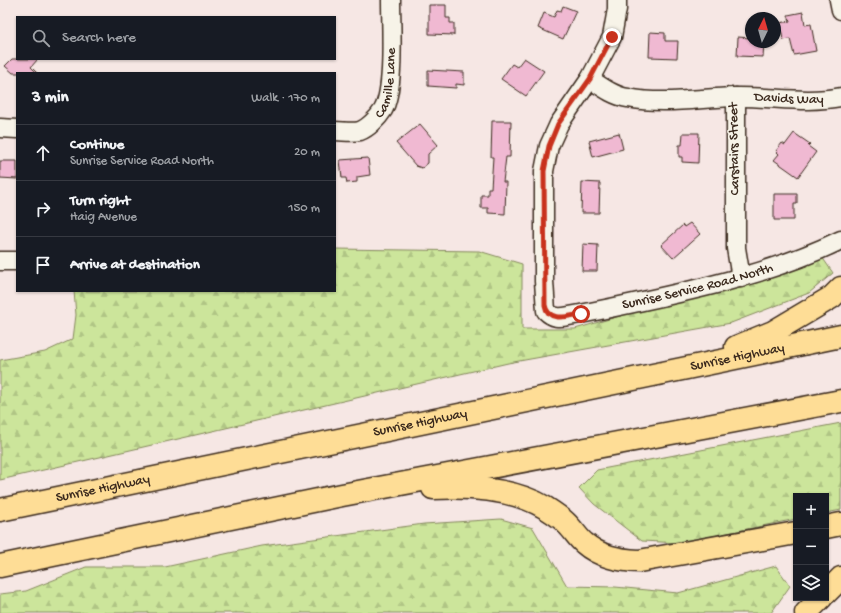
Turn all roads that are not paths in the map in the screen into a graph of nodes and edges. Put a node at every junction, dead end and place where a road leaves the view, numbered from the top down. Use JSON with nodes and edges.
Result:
{"nodes":[{"id":1,"x":391,"y":0,"type":"edge"},
{"id":2,"x":617,"y":0,"type":"edge"},
{"id":3,"x":839,"y":0,"type":"edge"},
{"id":4,"x":841,"y":10,"type":"edge"},
{"id":5,"x":590,"y":79,"type":"junction"},
{"id":6,"x":736,"y":97,"type":"junction"},
{"id":7,"x":841,"y":97,"type":"edge"},
{"id":8,"x":0,"y":128,"type":"edge"},
{"id":9,"x":16,"y":129,"type":"edge"},
{"id":10,"x":336,"y":131,"type":"edge"},
{"id":11,"x":841,"y":240,"type":"edge"},
{"id":12,"x":0,"y":261,"type":"edge"},
{"id":13,"x":16,"y":261,"type":"edge"},
{"id":14,"x":741,"y":278,"type":"junction"},
{"id":15,"x":841,"y":288,"type":"edge"},
{"id":16,"x":841,"y":336,"type":"edge"},
{"id":17,"x":690,"y":367,"type":"junction"},
{"id":18,"x":841,"y":401,"type":"edge"},
{"id":19,"x":342,"y":495,"type":"junction"},
{"id":20,"x":0,"y":510,"type":"edge"},
{"id":21,"x":841,"y":524,"type":"edge"},
{"id":22,"x":829,"y":526,"type":"edge"},
{"id":23,"x":793,"y":534,"type":"edge"},
{"id":24,"x":0,"y":566,"type":"edge"},
{"id":25,"x":841,"y":578,"type":"edge"},
{"id":26,"x":829,"y":590,"type":"edge"},
{"id":27,"x":818,"y":601,"type":"edge"},
{"id":28,"x":806,"y":613,"type":"edge"}],
"edges":[{"from":1,"to":10,"type":"street","name":"Camille Lane"},
{"from":2,"to":5,"type":"street"},
{"from":3,"to":4,"type":"street"},
{"from":5,"to":6,"type":"street","name":"Carstairs Street"},
{"from":5,"to":14,"type":"street","name":"Sunrise Service Road North"},
{"from":6,"to":7,"type":"street","name":"Davids Way"},
{"from":6,"to":14,"type":"street","name":"Carstairs Street"},
{"from":8,"to":9,"type":"street"},
{"from":11,"to":14,"type":"street","name":"Sunrise Service Road North"},
{"from":12,"to":13,"type":"street"},
{"from":15,"to":17,"type":"main road"},
{"from":16,"to":17,"type":"main road","name":"Sunrise Highway"},
{"from":17,"to":20,"type":"main road","name":"Sunrise Highway"},
{"from":18,"to":19,"type":"main road"},
{"from":19,"to":23,"type":"main road"},
{"from":19,"to":24,"type":"main road"},
{"from":21,"to":22,"type":"main road"},
{"from":25,"to":26,"type":"main road"},
{"from":27,"to":28,"type":"main road"}]}
